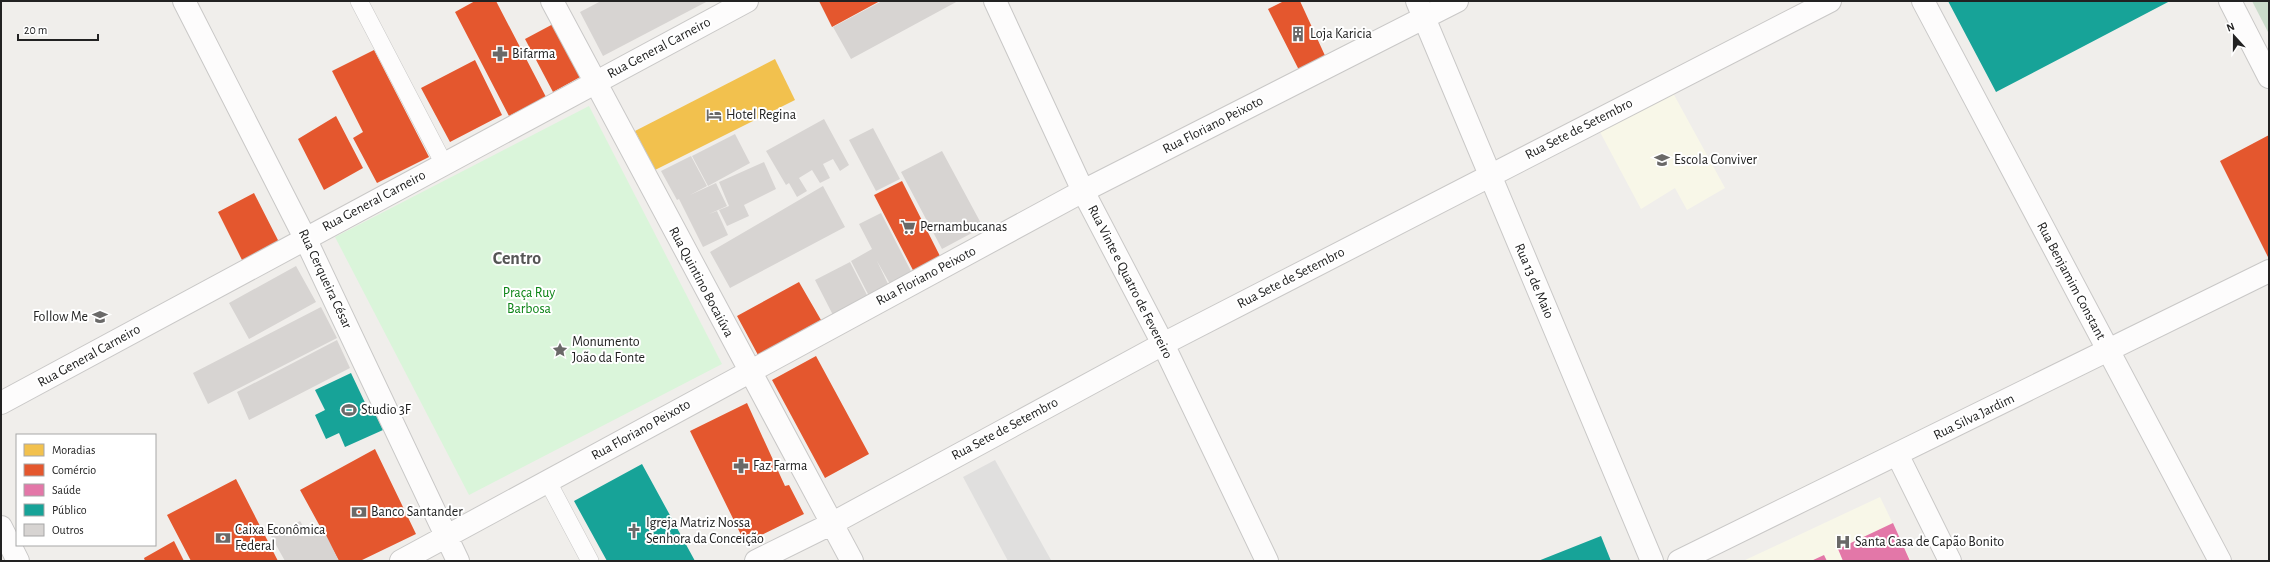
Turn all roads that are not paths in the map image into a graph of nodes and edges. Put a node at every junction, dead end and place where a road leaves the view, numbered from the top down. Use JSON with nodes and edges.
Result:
{"nodes":[{"id":1,"x":184,"y":1,"type":"edge"},
{"id":2,"x":360,"y":1,"type":"edge"},
{"id":3,"x":552,"y":1,"type":"edge"},
{"id":4,"x":747,"y":1,"type":"edge"},
{"id":5,"x":995,"y":1,"type":"edge"},
{"id":6,"x":1456,"y":1,"type":"edge"},
{"id":7,"x":1830,"y":1,"type":"edge"},
{"id":8,"x":1923,"y":1,"type":"edge"},
{"id":9,"x":2230,"y":1,"type":"edge"},
{"id":10,"x":1420,"y":10,"type":"edge"},
{"id":11,"x":2269,"y":78,"type":"edge"},
{"id":12,"x":594,"y":83,"type":"junction"},
{"id":13,"x":444,"y":164,"type":"junction"},
{"id":14,"x":1489,"y":176,"type":"junction"},
{"id":15,"x":1083,"y":191,"type":"junction"},
{"id":16,"x":305,"y":238,"type":"junction"},
{"id":17,"x":2269,"y":271,"type":"edge"},
{"id":18,"x":1163,"y":344,"type":"junction"},
{"id":19,"x":2109,"y":351,"type":"junction"},
{"id":20,"x":748,"y":371,"type":"junction"},
{"id":21,"x":1,"y":403,"type":"edge"},
{"id":22,"x":1897,"y":454,"type":"junction"},
{"id":23,"x":548,"y":482,"type":"junction"},
{"id":24,"x":831,"y":524,"type":"junction"},
{"id":25,"x":1,"y":527,"type":"edge"},
{"id":26,"x":446,"y":536,"type":"junction"},
{"id":27,"x":18,"y":561,"type":"edge"},
{"id":28,"x":400,"y":561,"type":"edge"},
{"id":29,"x":458,"y":561,"type":"edge"},
{"id":30,"x":590,"y":561,"type":"edge"},
{"id":31,"x":756,"y":561,"type":"edge"},
{"id":32,"x":852,"y":561,"type":"edge"},
{"id":33,"x":1267,"y":561,"type":"edge"},
{"id":34,"x":1652,"y":561,"type":"edge"},
{"id":35,"x":1679,"y":561,"type":"edge"},
{"id":36,"x":1950,"y":561,"type":"edge"},
{"id":37,"x":2220,"y":561,"type":"edge"}],
"edges":[{"from":1,"to":16,"type":"street","name":"Rua Cerqueira César"},
{"from":2,"to":13,"type":"street"},
{"from":3,"to":12,"type":"street","name":"Rua Quintino Bocaiúva"},
{"from":4,"to":12,"type":"street","name":"Rua General Carneiro"},
{"from":5,"to":15,"type":"street","name":"Rua Vinte e Quatro de Fevereiro"},
{"from":6,"to":10,"type":"street","name":"Rua Floriano Peixoto"},
{"from":7,"to":14,"type":"street","name":"Rua Sete de Setembro"},
{"from":8,"to":19,"type":"street","name":"Rua Benjamim Constant"},
{"from":9,"to":11,"type":"street"},
{"from":10,"to":14,"type":"street","name":"Rua 13 de Maio"},
{"from":10,"to":15,"type":"street","name":"Rua Floriano Peixoto"},
{"from":12,"to":13,"type":"street","name":"Rua General Carneiro"},
{"from":12,"to":20,"type":"street","name":"Rua Quintino Bocaiúva"},
{"from":13,"to":16,"type":"street","name":"Rua General Carneiro"},
{"from":14,"to":18,"type":"street","name":"Rua Sete de Setembro"},
{"from":14,"to":34,"type":"street","name":"Rua 13 de Maio"},
{"from":15,"to":18,"type":"street","name":"Rua Vinte e Quatro de Fevereiro"},
{"from":15,"to":20,"type":"street","name":"Rua Floriano Peixoto"},
{"from":16,"to":21,"type":"street","name":"Rua General Carneiro"},
{"from":16,"to":26,"type":"street","name":"Rua Cerqueira César"},
{"from":17,"to":19,"type":"street","name":"Rua Silva Jardim"},
{"from":18,"to":24,"type":"street","name":"Rua Sete de Setembro"},
{"from":18,"to":33,"type":"street","name":"Rua Vinte e Quatro de Fevereiro"},
{"from":19,"to":22,"type":"street","name":"Rua Silva Jardim"},
{"from":19,"to":37,"type":"street","name":"Rua Benjamim Constant"},
{"from":20,"to":23,"type":"street","name":"Rua Floriano Peixoto"},
{"from":20,"to":24,"type":"street","name":"Rua Quintino Bocaiúva"},
{"from":22,"to":35,"type":"street","name":"Rua Silva Jardim"},
{"from":22,"to":36,"type":"street"},
{"from":23,"to":26,"type":"street","name":"Rua Floriano Peixoto"},
{"from":23,"to":30,"type":"street"},
{"from":24,"to":31,"type":"street","name":"Rua Sete de Setembro"},
{"from":24,"to":32,"type":"street","name":"Rua Quintino Bocaiúva"},
{"from":25,"to":27,"type":"street"},
{"from":26,"to":28,"type":"street","name":"Rua Floriano Peixoto"},
{"from":26,"to":29,"type":"street","name":"Rua Cerqueira César"}]}
